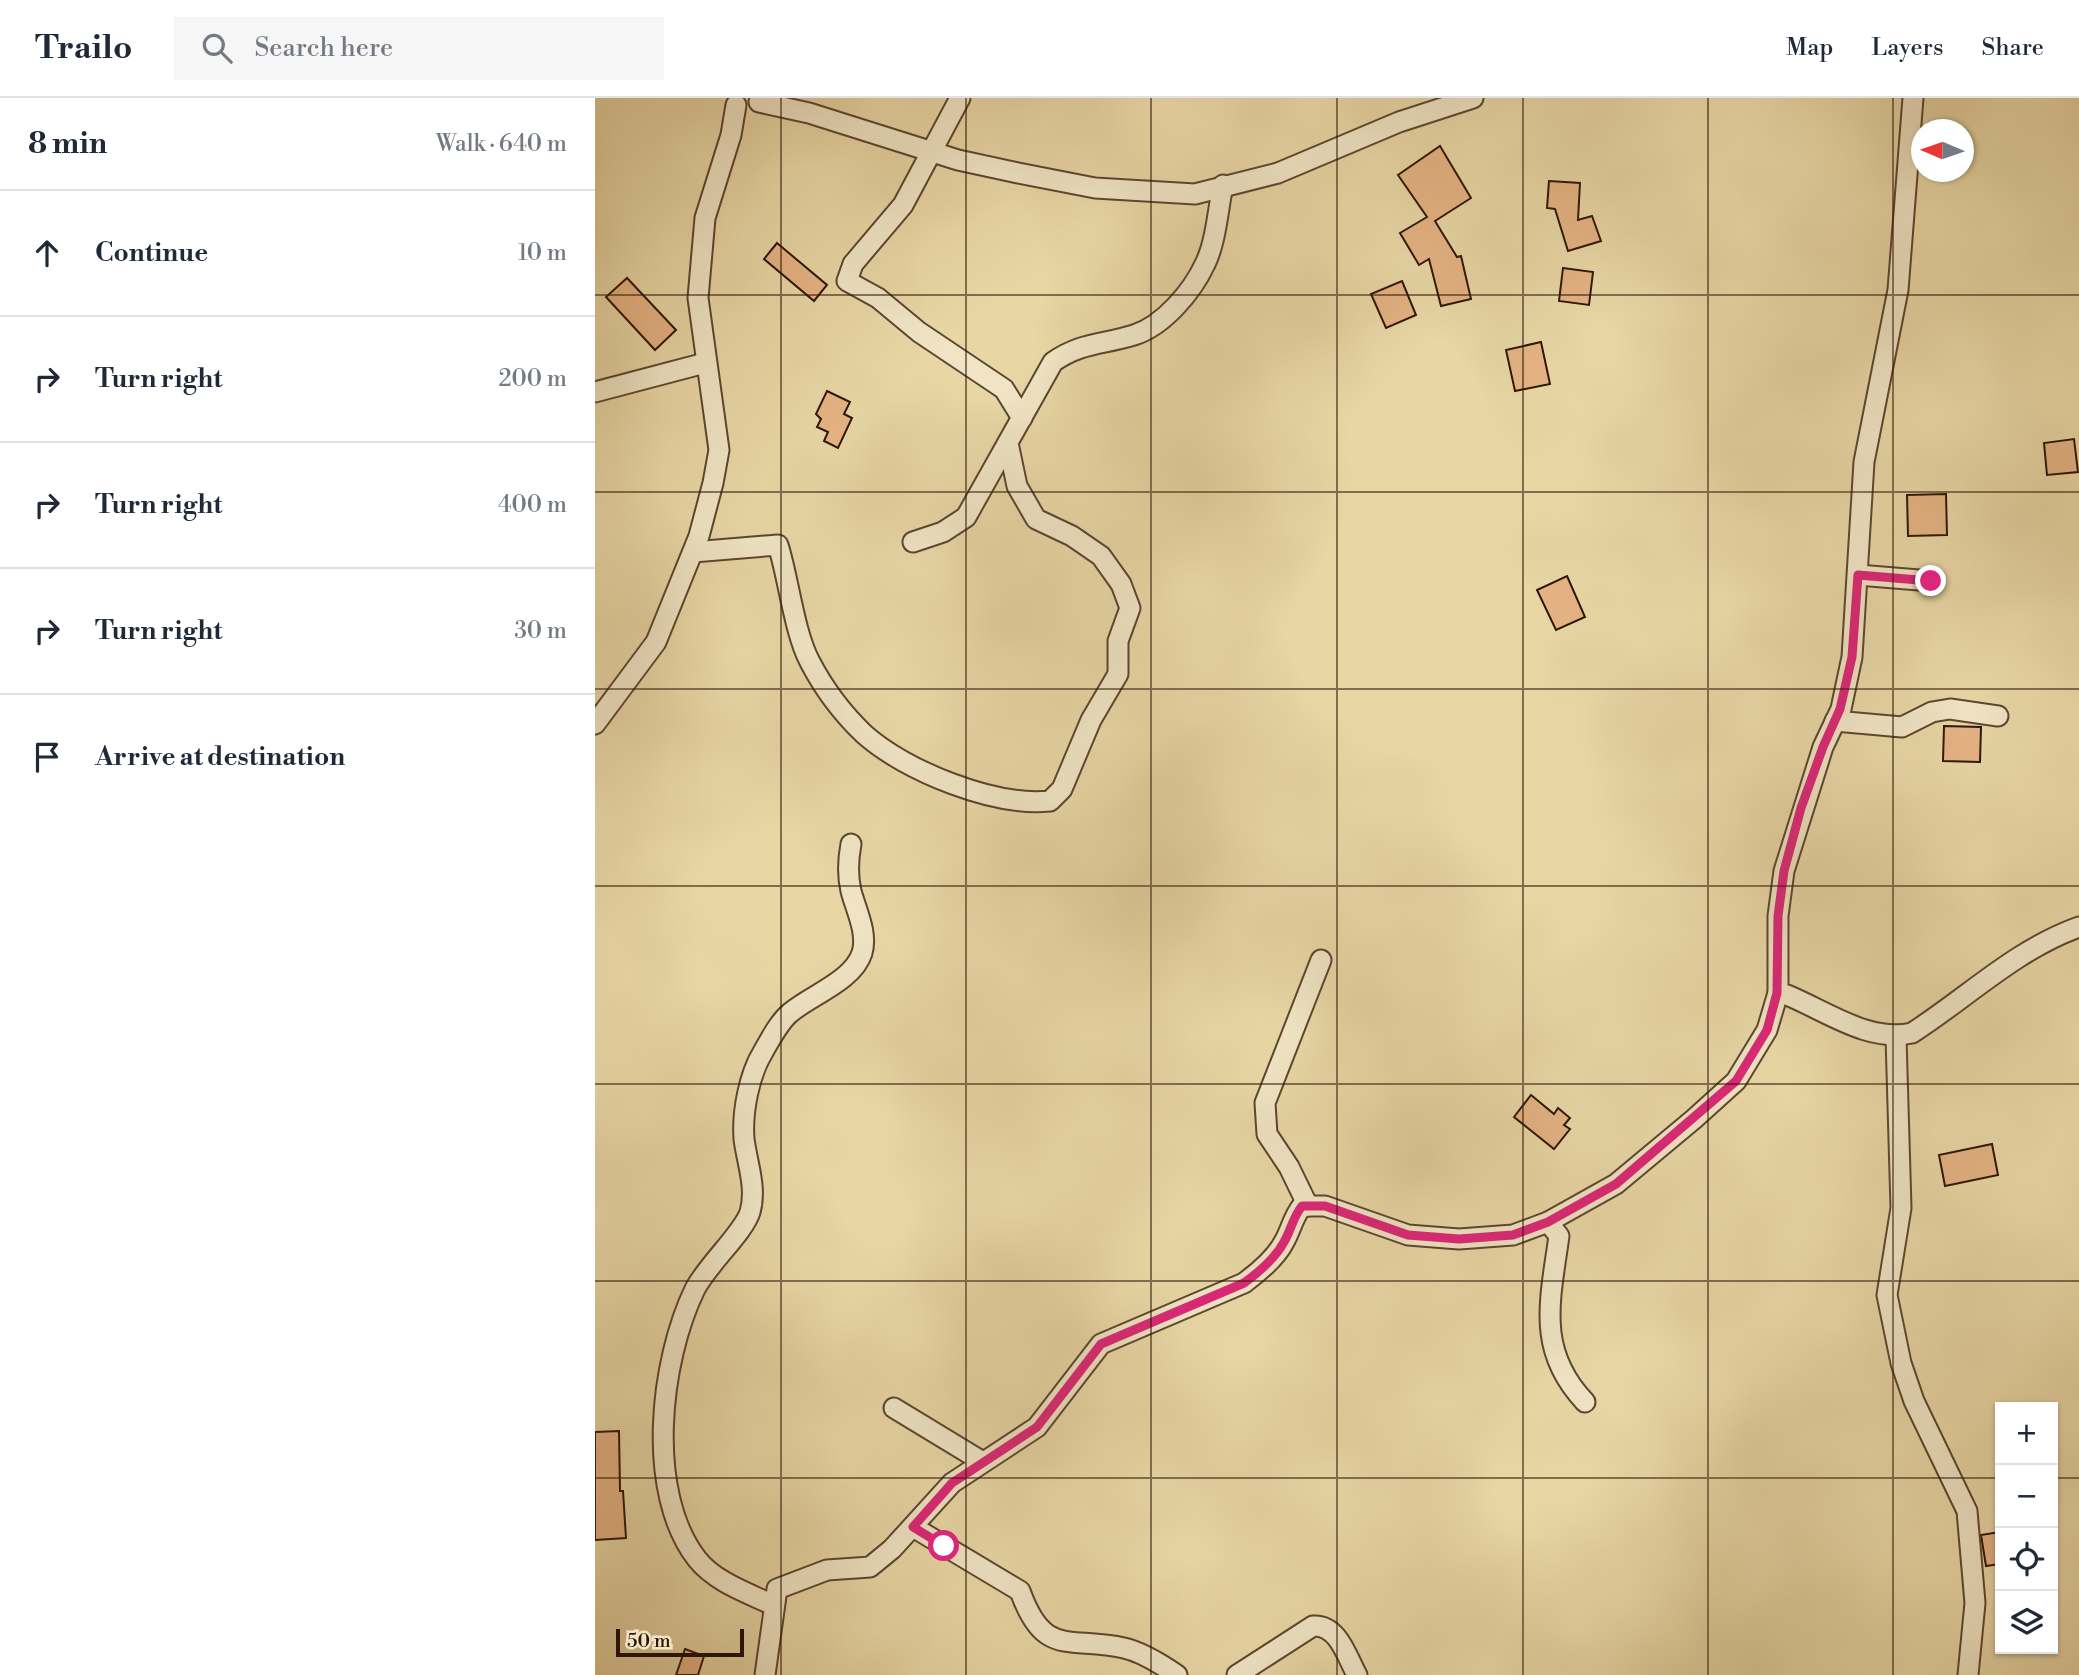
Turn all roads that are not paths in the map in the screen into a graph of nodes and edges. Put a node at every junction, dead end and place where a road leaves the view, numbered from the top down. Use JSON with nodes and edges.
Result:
{"nodes":[{"id":1,"x":791,"y":98,"type":"edge"},
{"id":2,"x":960,"y":98,"type":"edge"},
{"id":3,"x":1473,"y":98,"type":"edge"},
{"id":4,"x":1913,"y":98,"type":"edge"},
{"id":5,"x":761,"y":100,"type":"edge"},
{"id":6,"x":731,"y":102,"type":"edge"},
{"id":7,"x":809,"y":113,"type":"junction"},
{"id":8,"x":932,"y":152,"type":"junction"},
{"id":9,"x":1223,"y":185,"type":"junction"},
{"id":10,"x":705,"y":363,"type":"junction"},
{"id":11,"x":595,"y":392,"type":"edge"},
{"id":12,"x":1022,"y":418,"type":"junction"},
{"id":13,"x":1008,"y":443,"type":"junction"},
{"id":14,"x":913,"y":542,"type":"dead end"},
{"id":15,"x":693,"y":552,"type":"junction"},
{"id":16,"x":1858,"y":575,"type":"junction"},
{"id":17,"x":1931,"y":581,"type":"dead end"},
{"id":18,"x":1998,"y":716,"type":"dead end"},
{"id":19,"x":1835,"y":721,"type":"junction"},
{"id":20,"x":595,"y":724,"type":"edge"},
{"id":21,"x":851,"y":844,"type":"dead end"},
{"id":22,"x":2079,"y":927,"type":"edge"},
{"id":23,"x":1321,"y":960,"type":"dead end"},
{"id":24,"x":1777,"y":993,"type":"junction"},
{"id":25,"x":1896,"y":1037,"type":"junction"},
{"id":26,"x":1308,"y":1206,"type":"junction"},
{"id":27,"x":1548,"y":1222,"type":"junction"},
{"id":28,"x":1585,"y":1402,"type":"dead end"},
{"id":29,"x":894,"y":1408,"type":"dead end"},
{"id":30,"x":983,"y":1462,"type":"junction"},
{"id":31,"x":913,"y":1527,"type":"junction"},
{"id":32,"x":773,"y":1605,"type":"junction"},
{"id":33,"x":765,"y":1675,"type":"edge"},
{"id":34,"x":1177,"y":1675,"type":"edge"},
{"id":35,"x":1237,"y":1675,"type":"edge"},
{"id":36,"x":1357,"y":1675,"type":"edge"},
{"id":37,"x":1968,"y":1675,"type":"edge"}],
"edges":[{"from":1,"to":7,"type":"street"},
{"from":2,"to":8,"type":"street"},
{"from":3,"to":9,"type":"street"},
{"from":4,"to":16,"type":"street"},
{"from":5,"to":6,"type":"street"},
{"from":5,"to":7,"type":"street"},
{"from":6,"to":10,"type":"street"},
{"from":7,"to":8,"type":"street"},
{"from":8,"to":9,"type":"street"},
{"from":8,"to":12,"type":"street"},
{"from":9,"to":12,"type":"street"},
{"from":10,"to":11,"type":"street"},
{"from":10,"to":15,"type":"street"},
{"from":12,"to":13,"type":"street"},
{"from":13,"to":14,"type":"street"},
{"from":13,"to":15,"type":"street"},
{"from":15,"to":20,"type":"street"},
{"from":16,"to":17,"type":"street"},
{"from":16,"to":19,"type":"street"},
{"from":18,"to":19,"type":"street"},
{"from":19,"to":24,"type":"street"},
{"from":21,"to":32,"type":"street"},
{"from":22,"to":25,"type":"street"},
{"from":23,"to":26,"type":"street"},
{"from":24,"to":25,"type":"street"},
{"from":24,"to":27,"type":"street"},
{"from":25,"to":37,"type":"street"},
{"from":26,"to":27,"type":"street"},
{"from":26,"to":30,"type":"street"},
{"from":27,"to":28,"type":"street"},
{"from":29,"to":30,"type":"street"},
{"from":30,"to":31,"type":"street"},
{"from":31,"to":32,"type":"street"},
{"from":31,"to":34,"type":"street"},
{"from":32,"to":33,"type":"street"},
{"from":35,"to":36,"type":"street"}]}
